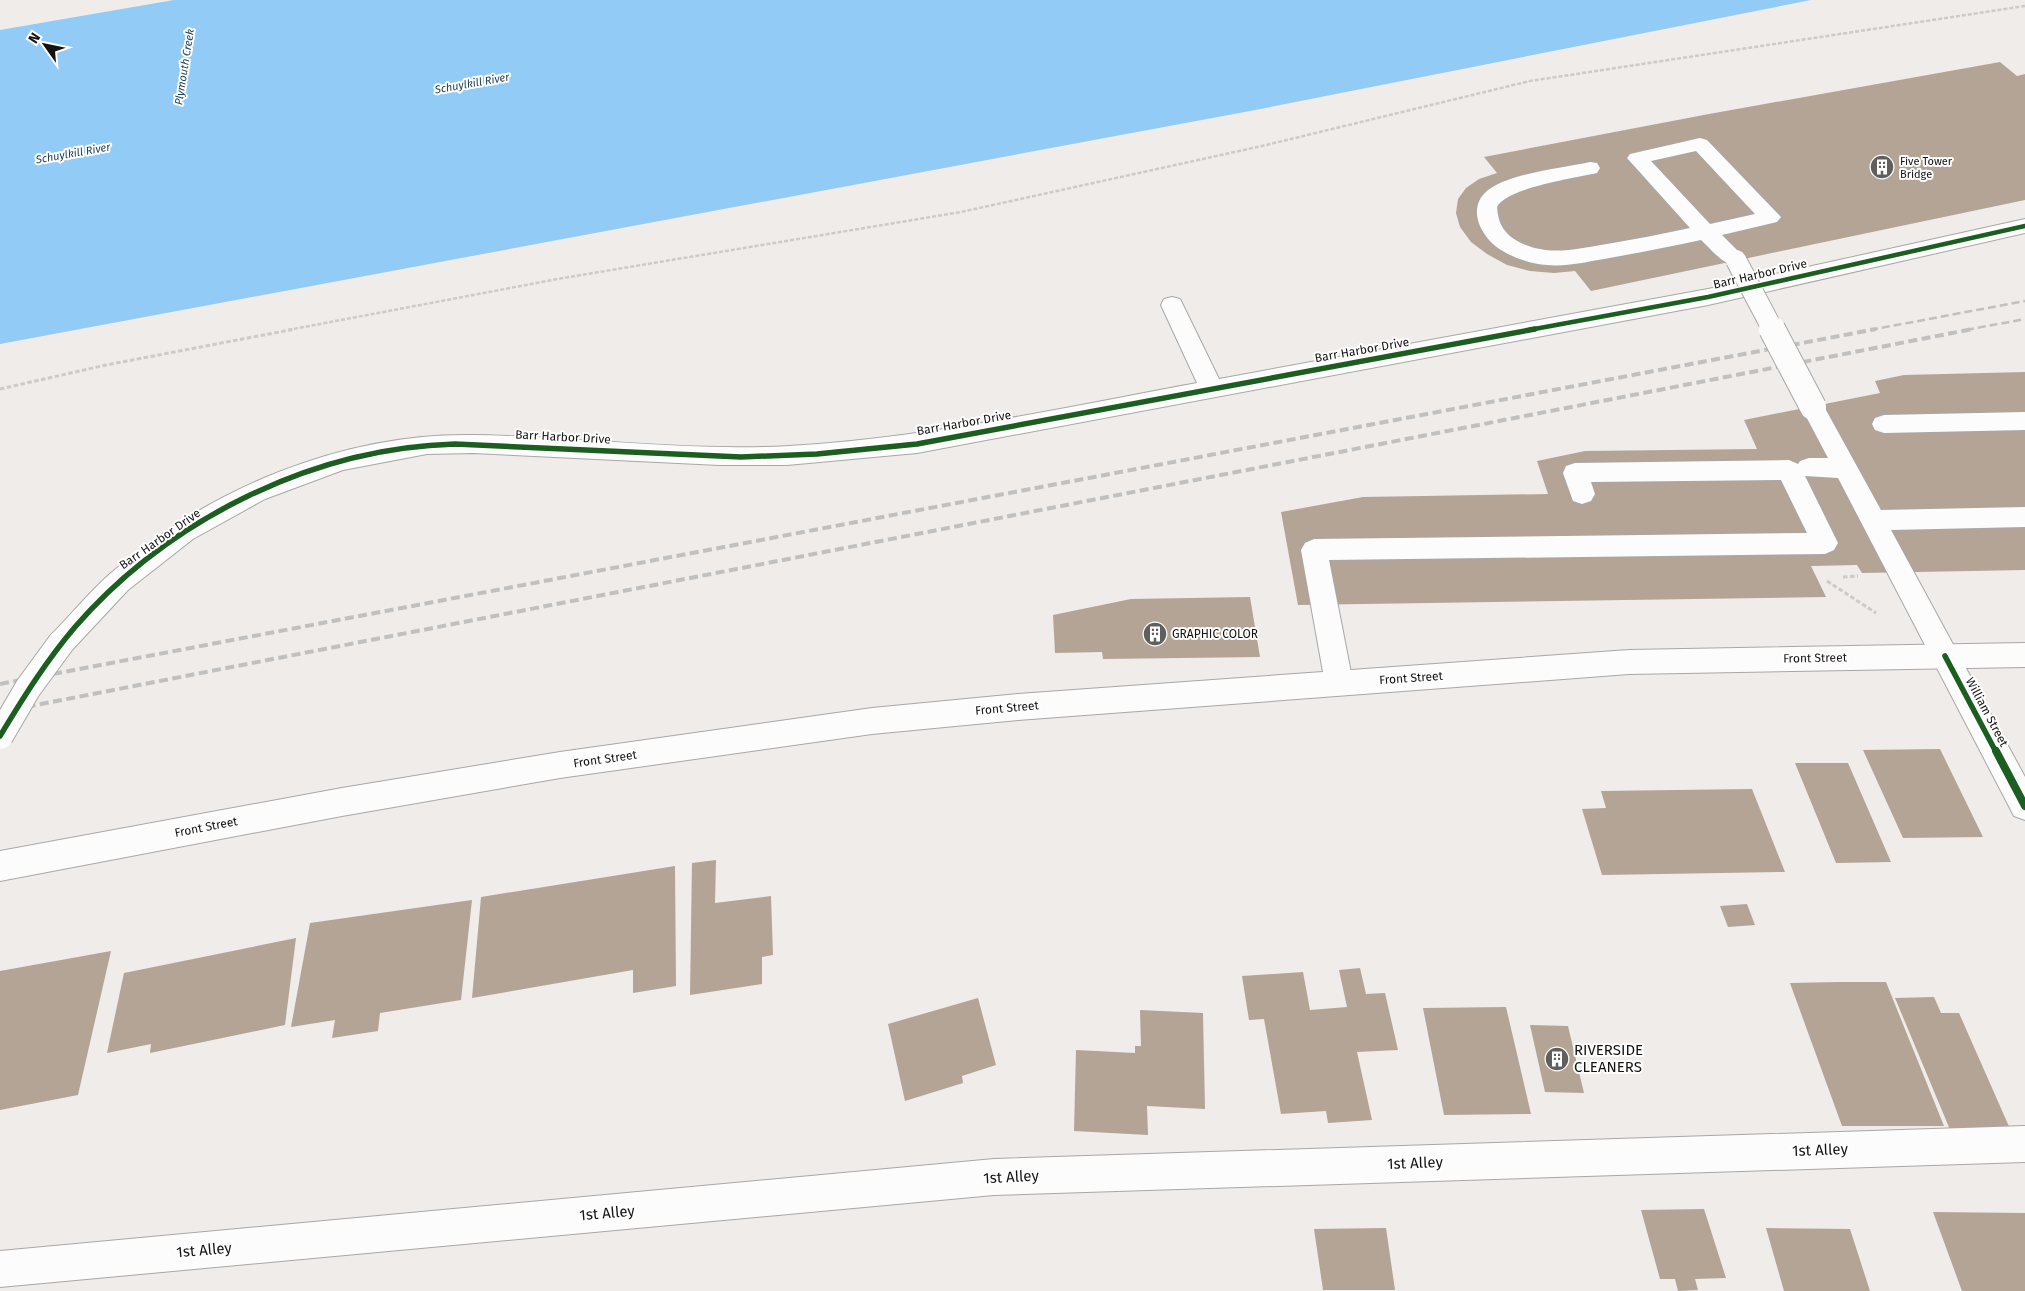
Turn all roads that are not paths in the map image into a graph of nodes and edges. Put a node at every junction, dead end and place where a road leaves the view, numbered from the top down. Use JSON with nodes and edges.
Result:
{"nodes":[{"id":1,"x":1590,"y":168,"type":"dead end"},
{"id":2,"x":2025,"y":226,"type":"edge"},
{"id":3,"x":1706,"y":232,"type":"junction"},
{"id":4,"x":1172,"y":304,"type":"dead end"},
{"id":5,"x":1212,"y":389,"type":"junction"},
{"id":6,"x":2025,"y":421,"type":"edge"},
{"id":7,"x":1884,"y":424,"type":"dead end"},
{"id":8,"x":1809,"y":468,"type":"dead end"},
{"id":9,"x":1845,"y":468,"type":"junction"},
{"id":10,"x":1582,"y":494,"type":"dead end"},
{"id":11,"x":2025,"y":517,"type":"edge"},
{"id":12,"x":1873,"y":520,"type":"junction"},
{"id":13,"x":2025,"y":655,"type":"edge"},
{"id":14,"x":1945,"y":656,"type":"junction"},
{"id":15,"x":1339,"y":683,"type":"junction"},
{"id":16,"x":0,"y":736,"type":"edge"},
{"id":17,"x":2023,"y":799,"type":"edge"},
{"id":18,"x":0,"y":866,"type":"edge"},
{"id":19,"x":2025,"y":1144,"type":"edge"},
{"id":20,"x":0,"y":1269,"type":"edge"}],
"edges":[{"from":1,"to":3,"type":"street"},
{"from":2,"to":5,"type":"street","name":"Barr Harbor Drive"},
{"from":3,"to":3,"type":"street","name":"William Street"},
{"from":3,"to":9,"type":"street","name":"William Street","bridge":true},
{"from":4,"to":5,"type":"street"},
{"from":5,"to":16,"type":"street","name":"Barr Harbor Drive","bridge":true},
{"from":6,"to":7,"type":"street"},
{"from":8,"to":9,"type":"street"},
{"from":9,"to":12,"type":"street","name":"William Street"},
{"from":10,"to":15,"type":"street"},
{"from":11,"to":12,"type":"street"},
{"from":12,"to":14,"type":"street","name":"William Street"},
{"from":13,"to":14,"type":"street","name":"Front Street"},
{"from":14,"to":15,"type":"street","name":"Front Street"},
{"from":14,"to":17,"type":"street","name":"William Street"},
{"from":15,"to":18,"type":"street","name":"Front Street"},
{"from":19,"to":20,"type":"street","name":"1st Alley"}]}
